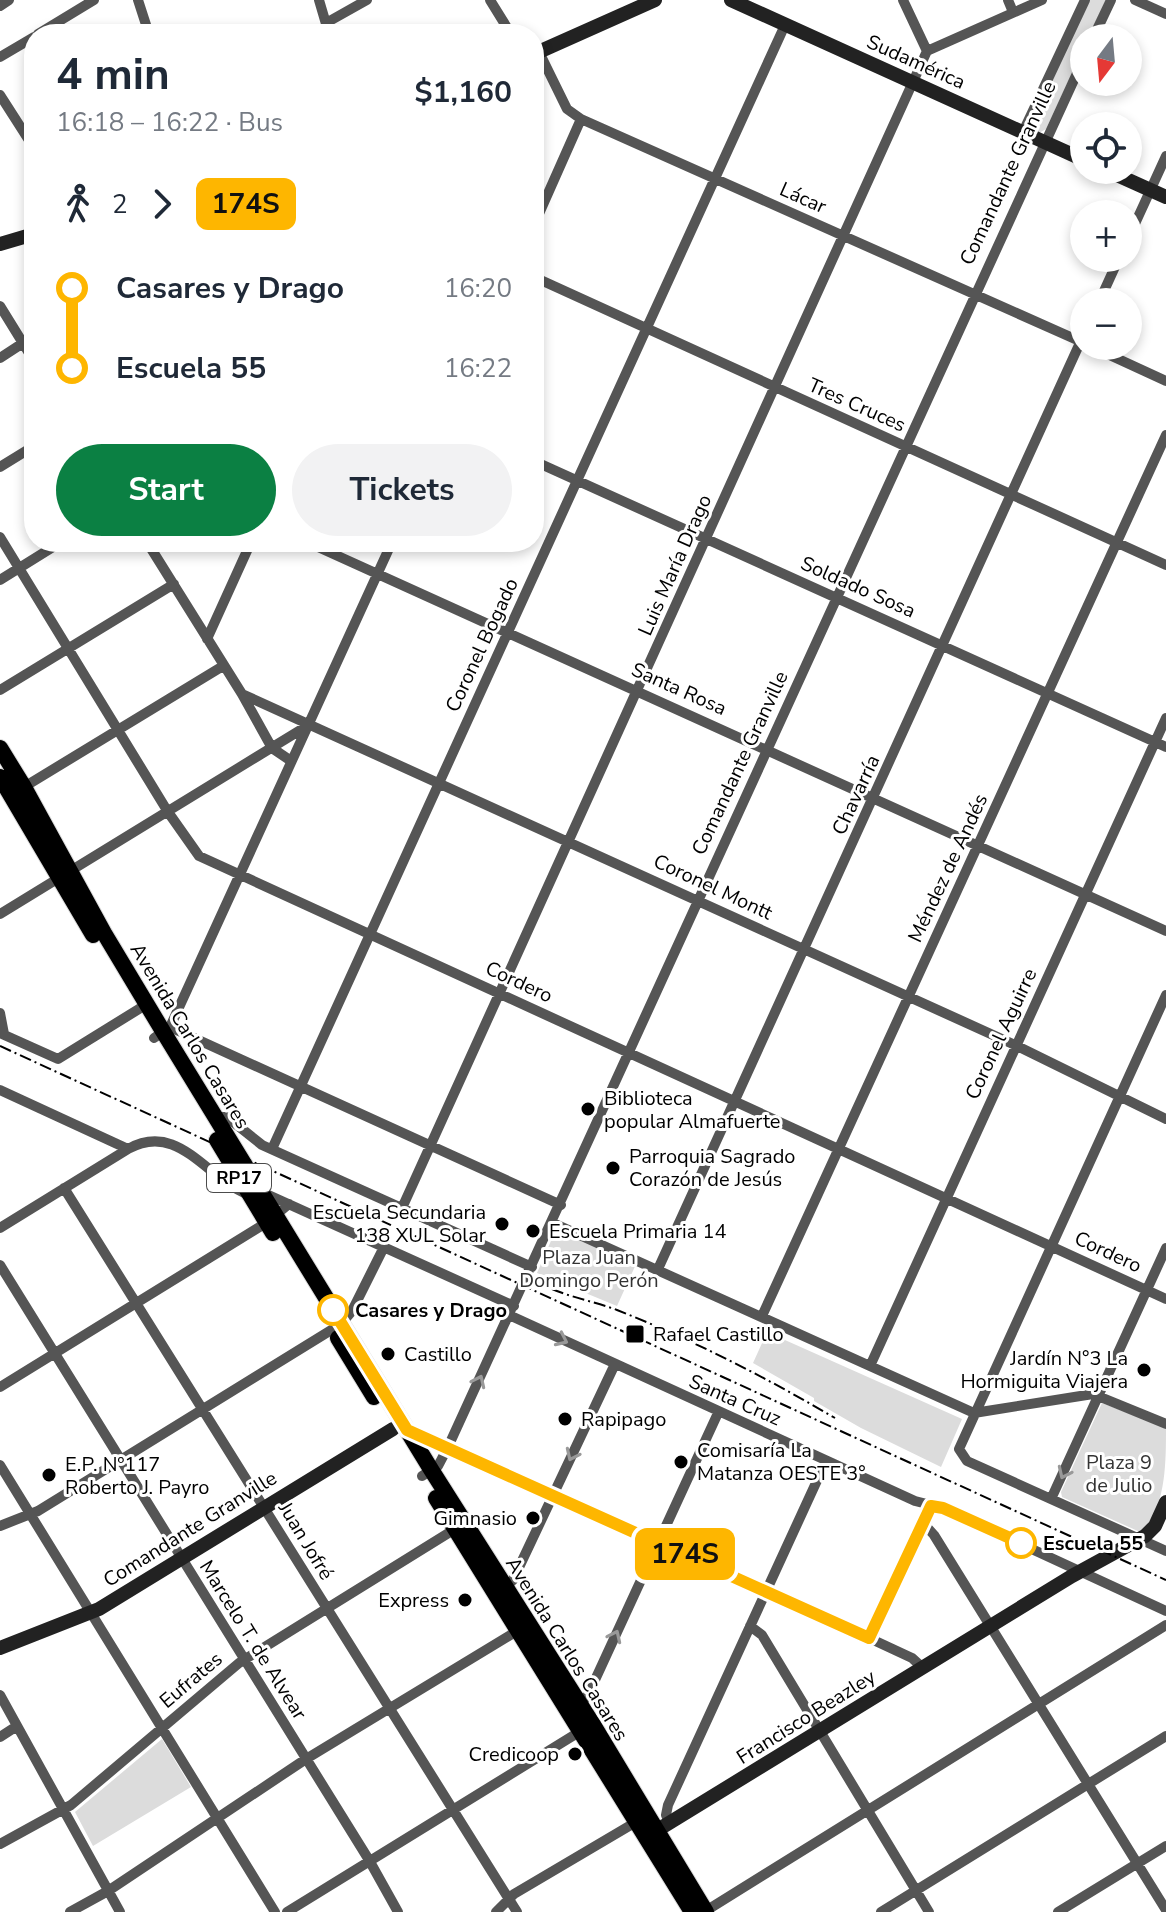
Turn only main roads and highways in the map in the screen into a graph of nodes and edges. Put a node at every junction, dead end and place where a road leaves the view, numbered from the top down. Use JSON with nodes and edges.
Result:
{"nodes":[{"id":1,"x":0,"y":748,"type":"edge"},
{"id":2,"x":0,"y":777,"type":"edge"},
{"id":3,"x":66,"y":874,"type":"junction"},
{"id":4,"x":163,"y":1033,"type":"junction"},
{"id":5,"x":256,"y":1194,"type":"junction"},
{"id":6,"x":427,"y":1474,"type":"junction"},
{"id":7,"x":500,"y":1591,"type":"junction"},
{"id":8,"x":575,"y":1710,"type":"junction"},
{"id":9,"x":586,"y":1727,"type":"junction"},
{"id":10,"x":692,"y":1912,"type":"edge"},
{"id":11,"x":706,"y":1912,"type":"edge"}],
"edges":[{"from":1,"to":3,"type":"main road","name":"Avenida Carlos Casares","number":"RP17"},
{"from":2,"to":3,"type":"main road","name":"Avenida Carlos Casares","number":"RP17"},
{"from":3,"to":4,"type":"main road","name":"Avenida Carlos Casares","number":"RP17"},
{"from":4,"to":5,"type":"main road","name":"Avenida Carlos Casares","number":"RP17"},
{"from":4,"to":5,"type":"main road","name":"Avenida Carlos Casares","number":"RP17"},
{"from":5,"to":6,"type":"main road","name":"Avenida Carlos Casares","number":"RP17"},
{"from":6,"to":7,"type":"main road","name":"Avenida Carlos Casares","number":"RP17"},
{"from":6,"to":7,"type":"main road","name":"Avenida Carlos Casares","number":"RP17"},
{"from":7,"to":8,"type":"main road","name":"Avenida Carlos Casares","number":"RP17"},
{"from":7,"to":8,"type":"main road","name":"Avenida Carlos Casares","number":"RP17"},
{"from":8,"to":9,"type":"main road","name":"Avenida Carlos Casares","number":"RP17"},
{"from":9,"to":10,"type":"main road","name":"Avenida Carlos Casares","number":"RP17"},
{"from":9,"to":11,"type":"main road","name":"Avenida Carlos Casares","number":"RP17"}]}
